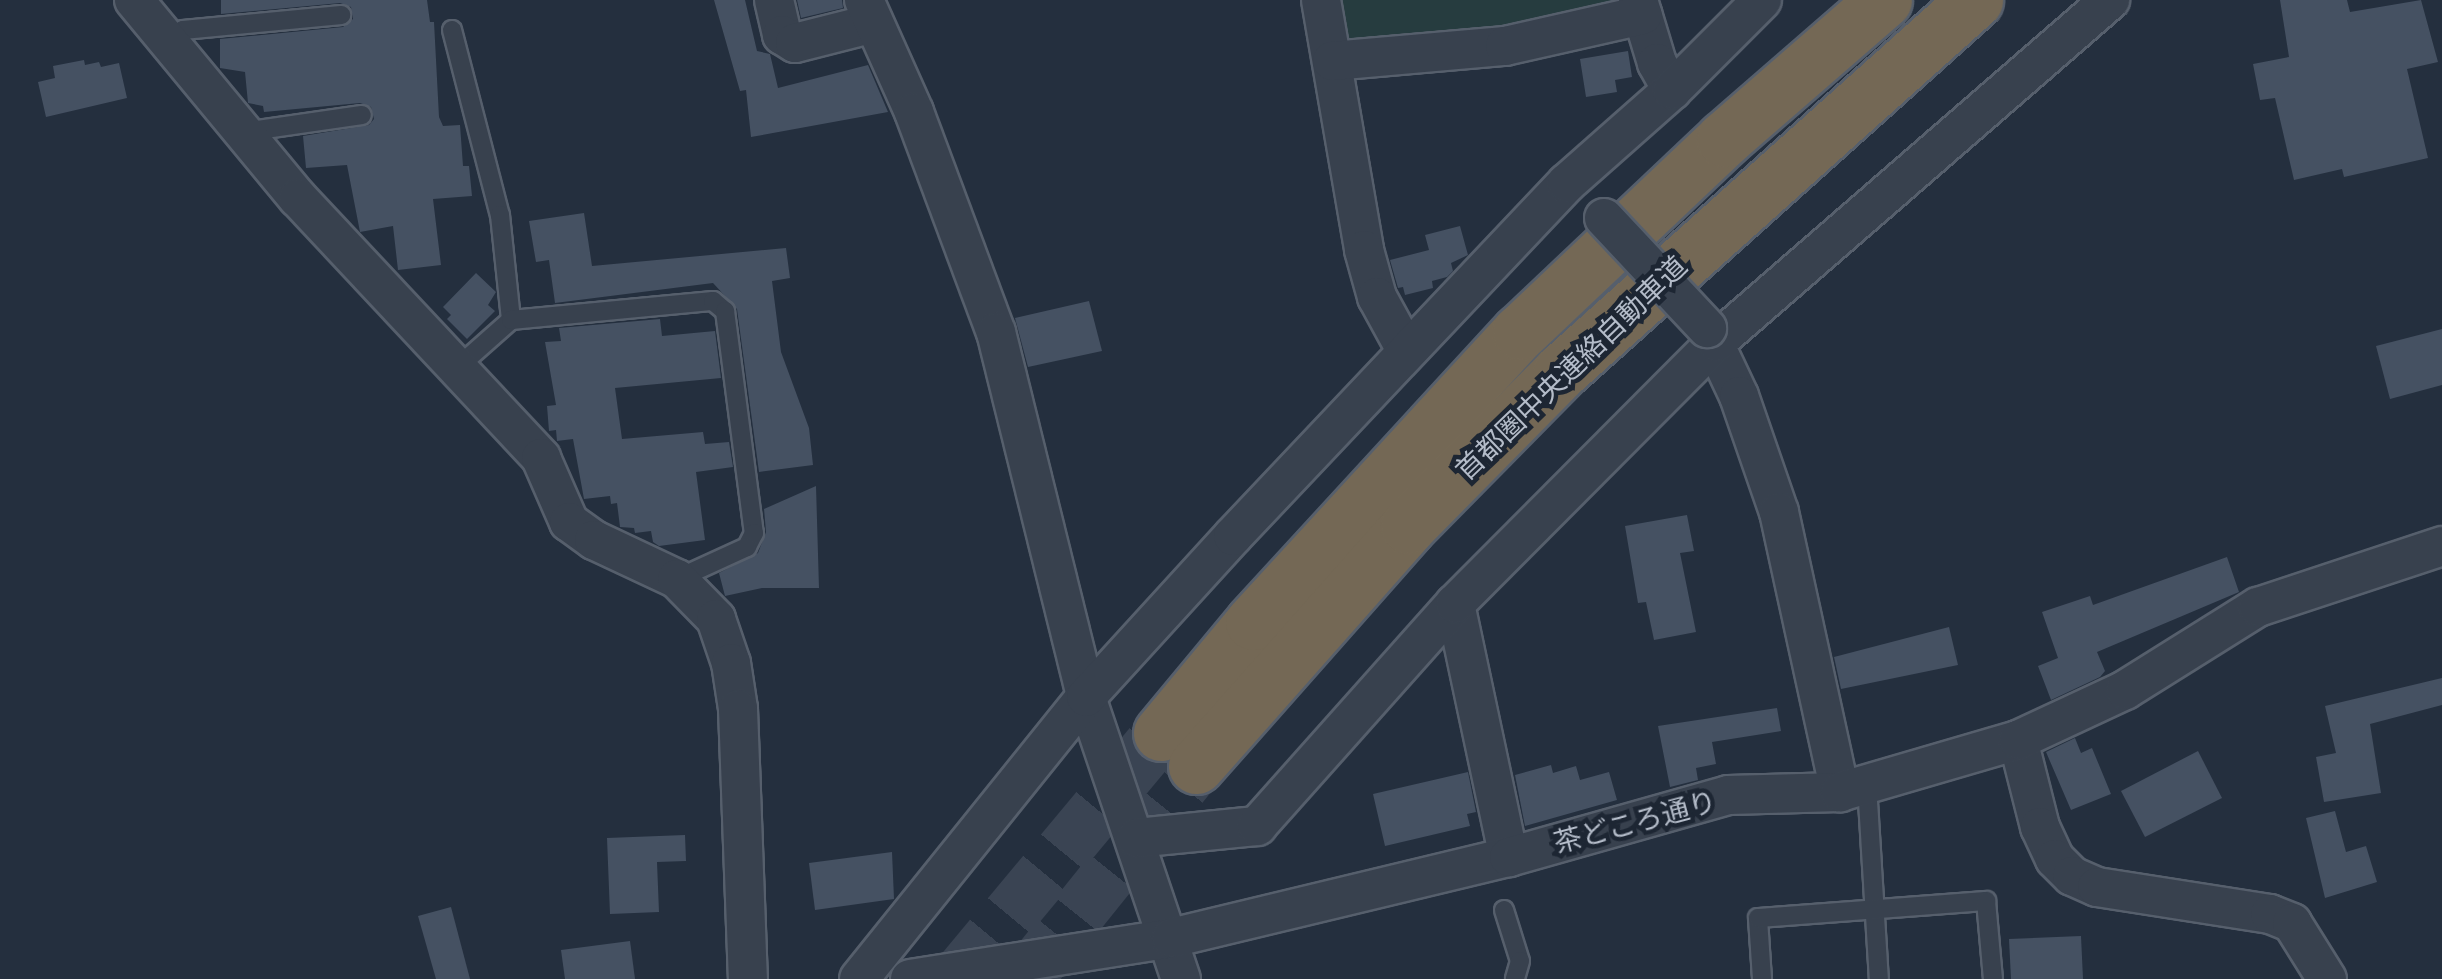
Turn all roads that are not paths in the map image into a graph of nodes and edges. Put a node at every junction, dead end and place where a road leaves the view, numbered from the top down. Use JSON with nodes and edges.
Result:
{"nodes":[{"id":1,"x":134,"y":0,"type":"edge"},
{"id":2,"x":774,"y":0,"type":"edge"},
{"id":3,"x":1321,"y":0,"type":"edge"},
{"id":4,"x":1762,"y":0,"type":"edge"},
{"id":5,"x":1846,"y":0,"type":"edge"},
{"id":6,"x":1884,"y":0,"type":"edge"},
{"id":7,"x":1975,"y":0,"type":"edge"},
{"id":8,"x":2110,"y":0,"type":"edge"},
{"id":9,"x":1640,"y":8,"type":"edge"},
{"id":10,"x":869,"y":11,"type":"edge"},
{"id":11,"x":342,"y":16,"type":"dead end"},
{"id":12,"x":452,"y":30,"type":"dead end"},
{"id":13,"x":166,"y":39,"type":"junction"},
{"id":14,"x":1332,"y":61,"type":"junction"},
{"id":15,"x":1672,"y":90,"type":"junction"},
{"id":16,"x":362,"y":114,"type":"dead end"},
{"id":17,"x":243,"y":132,"type":"junction"},
{"id":18,"x":1567,"y":183,"type":"junction"},
{"id":19,"x":512,"y":320,"type":"junction"},
{"id":20,"x":1520,"y":332,"type":"junction"},
{"id":21,"x":1712,"y":335,"type":"junction"},
{"id":22,"x":1406,"y":350,"type":"junction"},
{"id":23,"x":460,"y":366,"type":"junction"},
{"id":24,"x":2442,"y":546,"type":"edge"},
{"id":25,"x":677,"y":579,"type":"junction"},
{"id":26,"x":1455,"y":604,"type":"junction"},
{"id":27,"x":1086,"y":697,"type":"junction"},
{"id":28,"x":2018,"y":740,"type":"junction"},
{"id":29,"x":1854,"y":789,"type":"junction"},
{"id":30,"x":1136,"y":838,"type":"junction"},
{"id":31,"x":1509,"y":856,"type":"junction"},
{"id":32,"x":1504,"y":910,"type":"dead end"},
{"id":33,"x":1875,"y":910,"type":"junction"},
{"id":34,"x":1171,"y":938,"type":"junction"},
{"id":35,"x":748,"y":979,"type":"edge"},
{"id":36,"x":859,"y":979,"type":"edge"},
{"id":37,"x":910,"y":979,"type":"edge"},
{"id":38,"x":1181,"y":979,"type":"edge"},
{"id":39,"x":1515,"y":979,"type":"edge"},
{"id":40,"x":1762,"y":979,"type":"edge"},
{"id":41,"x":1879,"y":979,"type":"edge"},
{"id":42,"x":1993,"y":979,"type":"edge"},
{"id":43,"x":2326,"y":979,"type":"edge"}],
"edges":[{"from":1,"to":13,"type":"street"},
{"from":2,"to":10,"type":"street"},
{"from":3,"to":14,"type":"street"},
{"from":4,"to":15,"type":"street"},
{"from":5,"to":20,"type":"highway"},
{"from":6,"to":20,"type":"highway","name":"首都圏中央連絡自動車道"},
{"from":7,"to":20,"type":"highway","name":"首都圏中央連絡自動車道"},
{"from":8,"to":21,"type":"street"},
{"from":9,"to":14,"type":"street"},
{"from":9,"to":15,"type":"street"},
{"from":10,"to":27,"type":"street"},
{"from":11,"to":13,"type":"lane"},
{"from":12,"to":19,"type":"lane"},
{"from":13,"to":17,"type":"street"},
{"from":14,"to":22,"type":"street"},
{"from":15,"to":18,"type":"street"},
{"from":16,"to":17,"type":"lane"},
{"from":17,"to":23,"type":"street"},
{"from":18,"to":21,"type":"street","bridge":true},
{"from":18,"to":22,"type":"street"},
{"from":19,"to":23,"type":"lane"},
{"from":19,"to":25,"type":"lane"},
{"from":21,"to":26,"type":"street"},
{"from":21,"to":29,"type":"street"},
{"from":22,"to":27,"type":"street"},
{"from":23,"to":25,"type":"street"},
{"from":24,"to":28,"type":"street","name":"茶どころ通り"},
{"from":25,"to":35,"type":"street"},
{"from":26,"to":30,"type":"street"},
{"from":26,"to":31,"type":"street"},
{"from":27,"to":30,"type":"street"},
{"from":27,"to":36,"type":"street"},
{"from":28,"to":29,"type":"street","name":"茶どころ通り"},
{"from":28,"to":43,"type":"street"},
{"from":29,"to":31,"type":"street","name":"茶どころ通り"},
{"from":29,"to":33,"type":"lane"},
{"from":30,"to":34,"type":"street"},
{"from":31,"to":34,"type":"street","name":"茶どころ通り"},
{"from":32,"to":39,"type":"lane"},
{"from":33,"to":40,"type":"lane"},
{"from":33,"to":41,"type":"lane"},
{"from":33,"to":42,"type":"lane"},
{"from":34,"to":37,"type":"street","name":"茶どころ通り"},
{"from":34,"to":38,"type":"street"}]}
